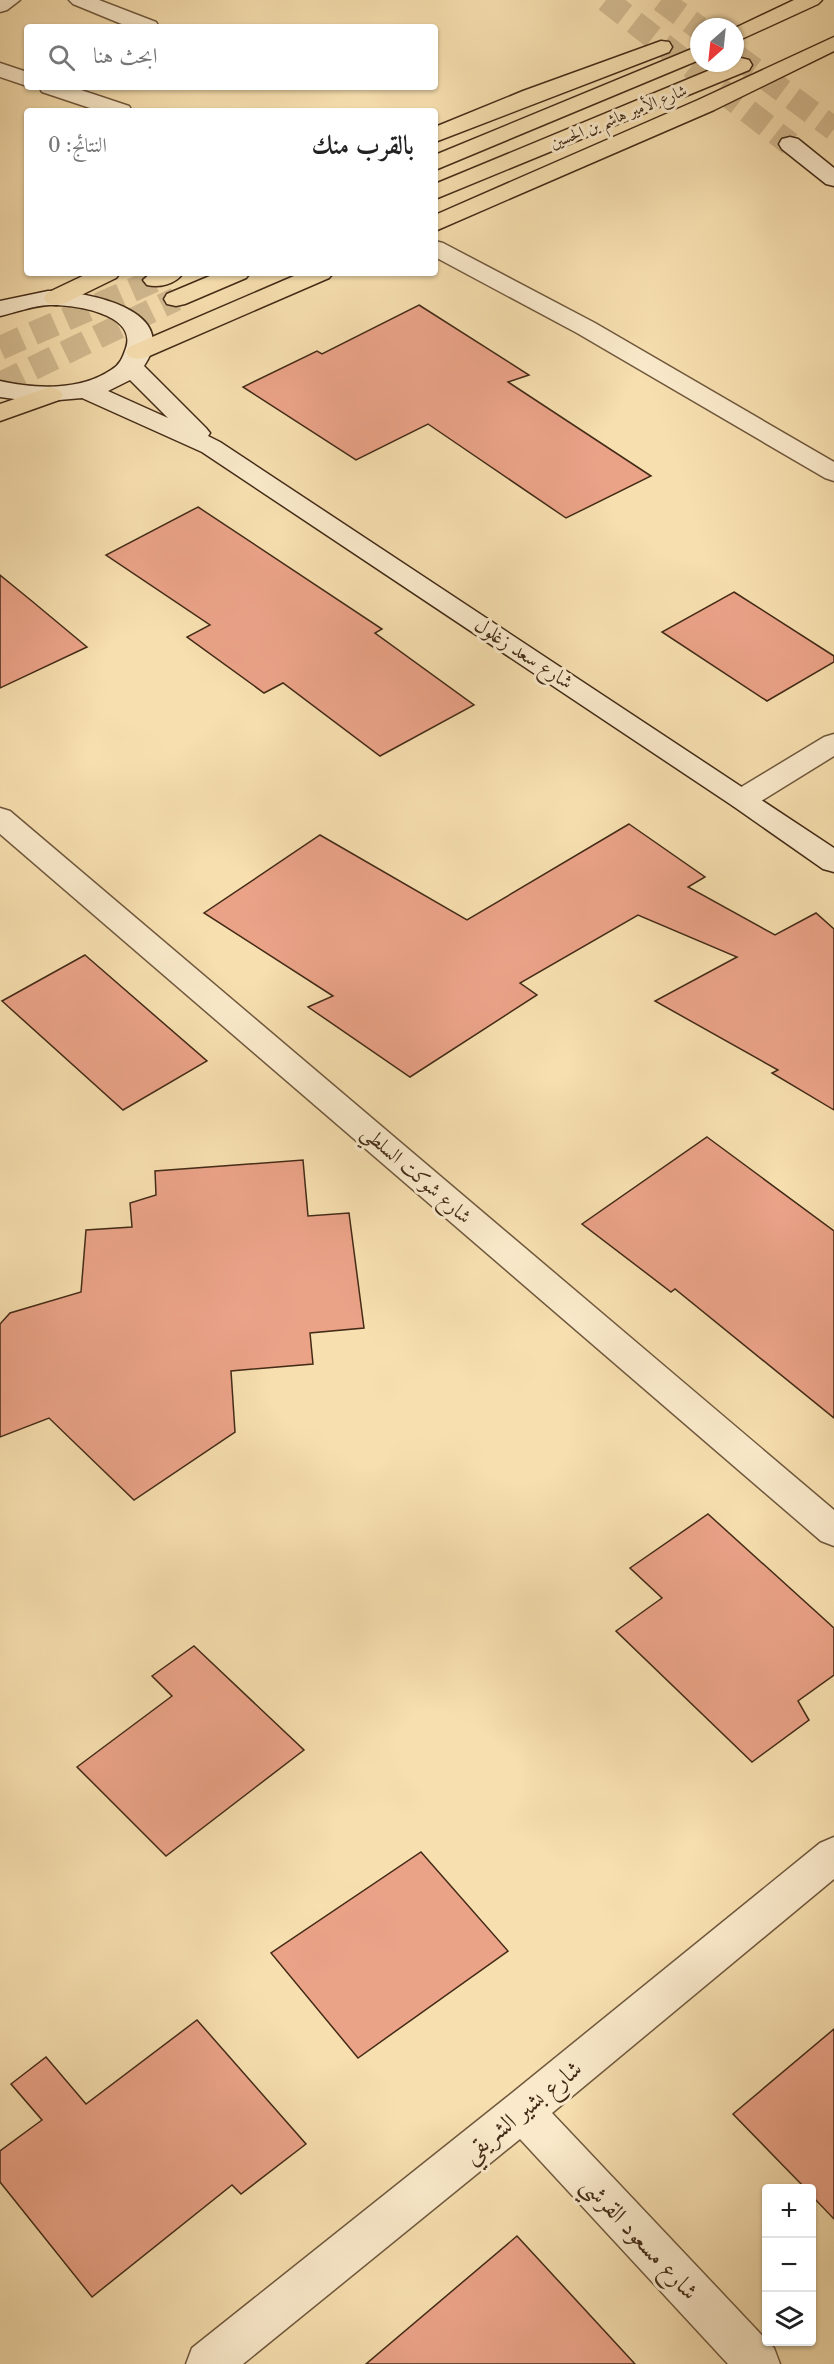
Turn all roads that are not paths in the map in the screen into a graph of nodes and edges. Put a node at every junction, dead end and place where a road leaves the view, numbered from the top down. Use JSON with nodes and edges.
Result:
{"nodes":[{"id":1,"x":9,"y":0,"type":"edge"},
{"id":2,"x":80,"y":0,"type":"edge"},
{"id":3,"x":796,"y":0,"type":"edge"},
{"id":4,"x":811,"y":0,"type":"edge"},
{"id":5,"x":0,"y":6,"type":"edge"},
{"id":6,"x":743,"y":18,"type":"edge"},
{"id":7,"x":140,"y":24,"type":"edge"},
{"id":8,"x":834,"y":27,"type":"edge"},
{"id":9,"x":744,"y":32,"type":"edge"},
{"id":10,"x":690,"y":36,"type":"edge"},
{"id":11,"x":834,"y":43,"type":"edge"},
{"id":12,"x":690,"y":56,"type":"edge"},
{"id":13,"x":0,"y":70,"type":"edge"},
{"id":14,"x":24,"y":79,"type":"edge"},
{"id":15,"x":59,"y":90,"type":"edge"},
{"id":16,"x":112,"y":108,"type":"edge"},
{"id":17,"x":438,"y":134,"type":"edge"},
{"id":18,"x":790,"y":144,"type":"tunnel mouth"},
{"id":19,"x":438,"y":162,"type":"edge"},
{"id":20,"x":834,"y":179,"type":"edge"},
{"id":21,"x":438,"y":191,"type":"edge"},
{"id":22,"x":438,"y":223,"type":"edge"},
{"id":23,"x":438,"y":250,"type":"edge"},
{"id":24,"x":102,"y":276,"type":"edge"},
{"id":25,"x":231,"y":276,"type":"edge"},
{"id":26,"x":314,"y":276,"type":"edge"},
{"id":27,"x":56,"y":298,"type":"junction"},
{"id":28,"x":176,"y":299,"type":"tunnel mouth"},
{"id":29,"x":7,"y":302,"type":"edge"},
{"id":30,"x":134,"y":359,"type":"junction"},
{"id":31,"x":0,"y":389,"type":"edge"},
{"id":32,"x":85,"y":390,"type":"junction"},
{"id":33,"x":50,"y":395,"type":"junction"},
{"id":34,"x":0,"y":413,"type":"edge"},
{"id":35,"x":212,"y":447,"type":"junction"},
{"id":36,"x":834,"y":473,"type":"edge"},
{"id":37,"x":834,"y":743,"type":"edge"},
{"id":38,"x":743,"y":799,"type":"junction"},
{"id":39,"x":0,"y":818,"type":"edge"},
{"id":40,"x":834,"y":862,"type":"edge"},
{"id":41,"x":834,"y":1531,"type":"edge"},
{"id":42,"x":834,"y":1855,"type":"edge"},
{"id":43,"x":522,"y":2111,"type":"junction"},
{"id":44,"x":208,"y":2364,"type":"edge"},
{"id":45,"x":758,"y":2364,"type":"edge"}],
"edges":[{"from":1,"to":5,"type":"street"},
{"from":2,"to":7,"type":"street"},
{"from":3,"to":6,"type":"highway"},
{"from":4,"to":9,"type":"highway"},
{"from":8,"to":21,"type":"highway","name":"شارع الأمير هاشم بن الحسين"},
{"from":10,"to":17,"type":"highway"},
{"from":11,"to":22,"type":"highway"},
{"from":12,"to":19,"type":"highway","name":"شارع الأمير هاشم بن الحسين"},
{"from":13,"to":14,"type":"street"},
{"from":15,"to":16,"type":"street"},
{"from":18,"to":20,"type":"street"},
{"from":23,"to":36,"type":"street"},
{"from":24,"to":27,"type":"highway"},
{"from":25,"to":28,"type":"highway"},
{"from":26,"to":30,"type":"highway"},
{"from":27,"to":29,"type":"street"},
{"from":27,"to":30,"type":"street"},
{"from":30,"to":32,"type":"street"},
{"from":30,"to":35,"type":"street","name":"شارع سعد زغلول"},
{"from":31,"to":33,"type":"street"},
{"from":32,"to":33,"type":"street"},
{"from":32,"to":35,"type":"street","name":"شارع سعد زغلول"},
{"from":33,"to":34,"type":"highway"},
{"from":35,"to":38,"type":"street","name":"شارع سعد زغلول"},
{"from":37,"to":38,"type":"street"},
{"from":38,"to":40,"type":"street","name":"شارع سعد زغلول"},
{"from":39,"to":41,"type":"street","name":"شارع شوكت السلطي"},
{"from":42,"to":43,"type":"street","name":"شارع بشير الشريقي"},
{"from":43,"to":44,"type":"street","name":"شارع بشير الشريقي"},
{"from":43,"to":45,"type":"street","name":"شارع مسعود القرشي"}]}
